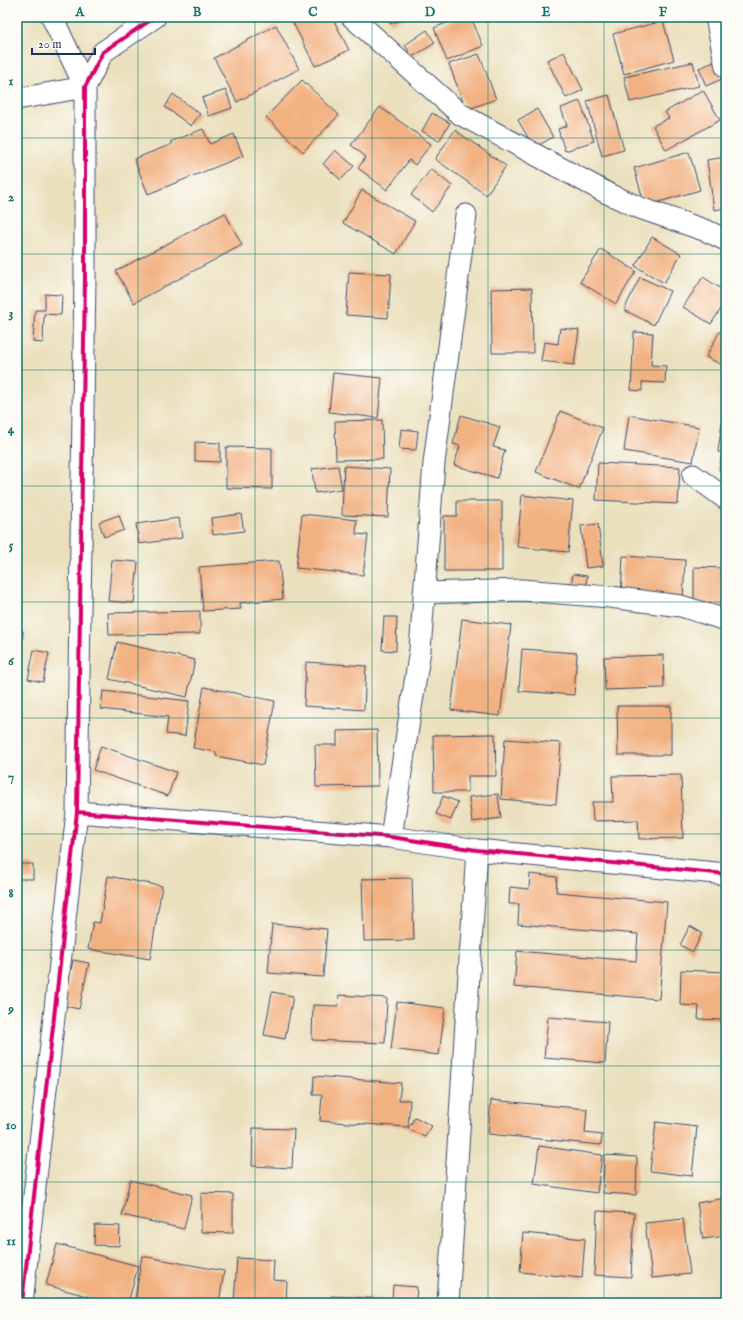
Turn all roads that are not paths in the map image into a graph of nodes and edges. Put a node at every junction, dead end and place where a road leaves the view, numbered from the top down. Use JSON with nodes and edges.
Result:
{"nodes":[{"id":1,"x":52,"y":17,"type":"edge"},
{"id":2,"x":155,"y":17,"type":"edge"},
{"id":3,"x":352,"y":17,"type":"edge"},
{"id":4,"x":716,"y":17,"type":"edge"},
{"id":5,"x":726,"y":67,"type":"edge"},
{"id":6,"x":85,"y":87,"type":"junction"},
{"id":7,"x":17,"y":99,"type":"edge"},
{"id":8,"x":466,"y":215,"type":"dead end"},
{"id":9,"x":726,"y":240,"type":"edge"},
{"id":10,"x":693,"y":476,"type":"dead end"},
{"id":11,"x":726,"y":498,"type":"edge"},
{"id":12,"x":424,"y":593,"type":"junction"},
{"id":13,"x":726,"y":620,"type":"edge"},
{"id":14,"x":77,"y":812,"type":"junction"},
{"id":15,"x":391,"y":837,"type":"junction"},
{"id":16,"x":477,"y":850,"type":"junction"},
{"id":17,"x":726,"y":874,"type":"edge"},
{"id":18,"x":22,"y":1303,"type":"edge"},
{"id":19,"x":448,"y":1303,"type":"edge"}],
"edges":[{"from":1,"to":6,"type":"street"},
{"from":2,"to":6,"type":"street"},
{"from":3,"to":9,"type":"street"},
{"from":4,"to":5,"type":"street"},
{"from":6,"to":7,"type":"street"},
{"from":6,"to":14,"type":"street"},
{"from":8,"to":12,"type":"street"},
{"from":10,"to":11,"type":"street"},
{"from":12,"to":13,"type":"street"},
{"from":12,"to":15,"type":"street"},
{"from":14,"to":15,"type":"street"},
{"from":14,"to":18,"type":"street"},
{"from":15,"to":16,"type":"street"},
{"from":16,"to":17,"type":"street"},
{"from":16,"to":19,"type":"street"}]}
